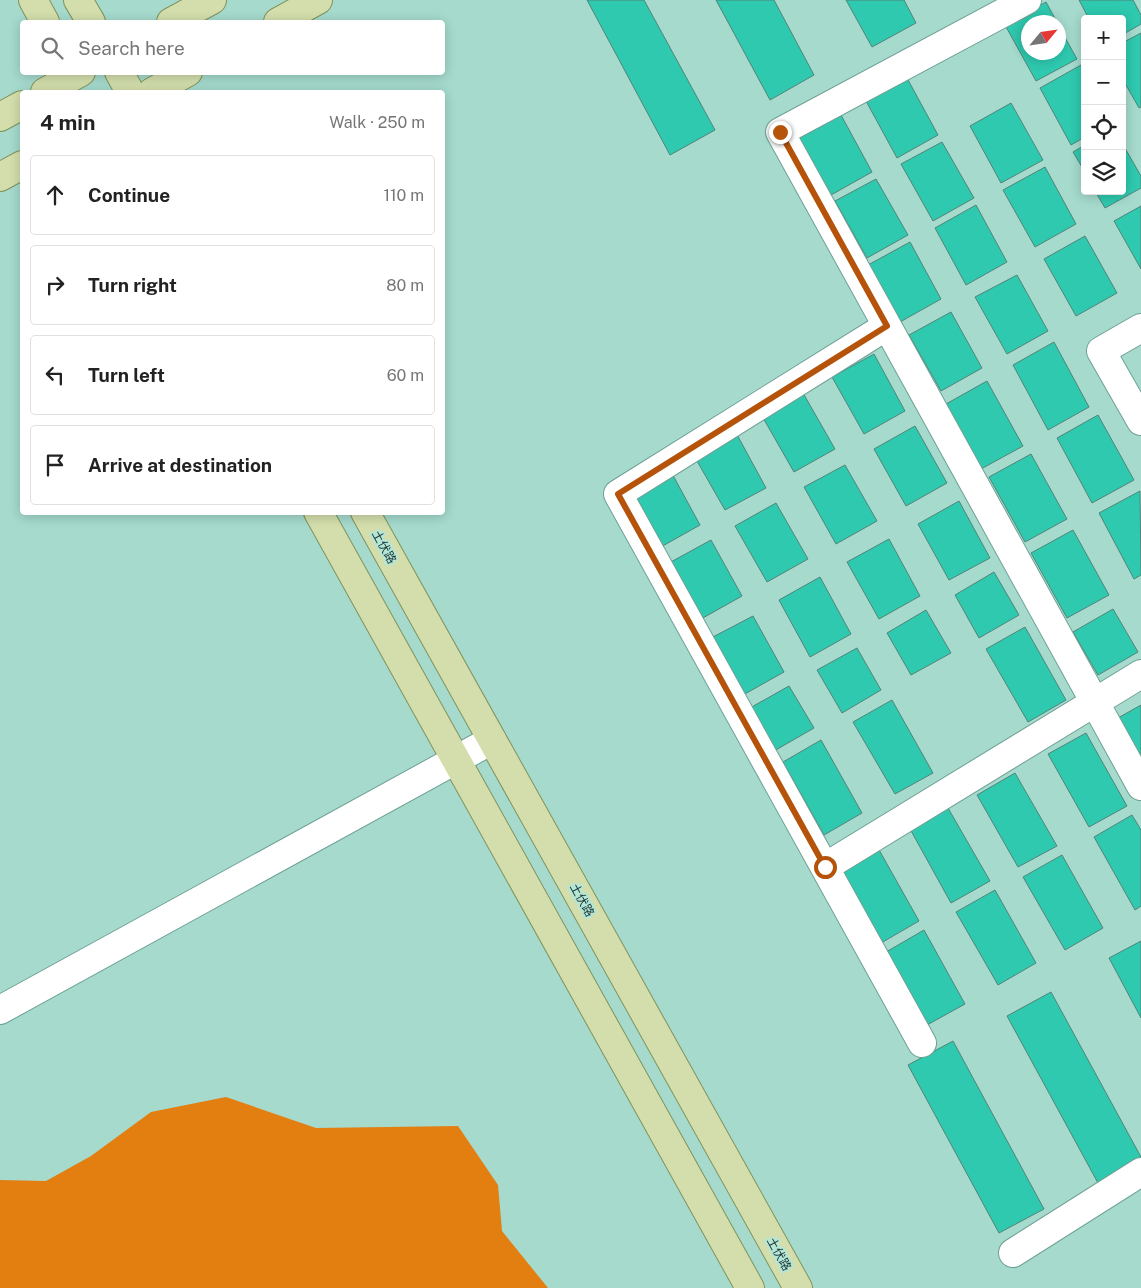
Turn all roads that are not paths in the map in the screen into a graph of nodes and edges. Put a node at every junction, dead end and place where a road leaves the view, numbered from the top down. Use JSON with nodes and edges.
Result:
{"nodes":[{"id":1,"x":33,"y":0,"type":"edge"},
{"id":2,"x":78,"y":0,"type":"edge"},
{"id":3,"x":212,"y":0,"type":"edge"},
{"id":4,"x":318,"y":0,"type":"edge"},
{"id":5,"x":1027,"y":0,"type":"edge"},
{"id":6,"x":44,"y":20,"type":"edge"},
{"id":7,"x":90,"y":20,"type":"edge"},
{"id":8,"x":175,"y":20,"type":"edge"},
{"id":9,"x":282,"y":20,"type":"edge"},
{"id":10,"x":121,"y":75,"type":"edge"},
{"id":11,"x":183,"y":75,"type":"edge"},
{"id":12,"x":78,"y":78,"type":"edge"},
{"id":13,"x":50,"y":90,"type":"edge"},
{"id":14,"x":129,"y":90,"type":"edge"},
{"id":15,"x":156,"y":90,"type":"edge"},
{"id":16,"x":20,"y":106,"type":"edge"},
{"id":17,"x":0,"y":117,"type":"edge"},
{"id":18,"x":20,"y":166,"type":"edge"},
{"id":19,"x":0,"y":177,"type":"edge"},
{"id":20,"x":887,"y":326,"type":"junction"},
{"id":21,"x":1141,"y":328,"type":"edge"},
{"id":22,"x":1141,"y":421,"type":"edge"},
{"id":23,"x":320,"y":515,"type":"edge"},
{"id":24,"x":367,"y":515,"type":"edge"},
{"id":25,"x":1141,"y":674,"type":"edge"},
{"id":26,"x":1094,"y":703,"type":"junction"},
{"id":27,"x":492,"y":740,"type":"junction"},
{"id":28,"x":456,"y":760,"type":"junction"},
{"id":29,"x":1141,"y":786,"type":"edge"},
{"id":30,"x":825,"y":867,"type":"junction"},
{"id":31,"x":0,"y":1010,"type":"edge"},
{"id":32,"x":922,"y":1043,"type":"dead end"},
{"id":33,"x":1141,"y":1172,"type":"edge"},
{"id":34,"x":1013,"y":1253,"type":"dead end"},
{"id":35,"x":750,"y":1288,"type":"edge"},
{"id":36,"x":798,"y":1288,"type":"edge"}],
"edges":[{"from":1,"to":6,"type":"main road"},
{"from":2,"to":7,"type":"main road"},
{"from":3,"to":8,"type":"main road"},
{"from":4,"to":9,"type":"main road"},
{"from":5,"to":20,"type":"street"},
{"from":10,"to":14,"type":"main road"},
{"from":11,"to":15,"type":"main road"},
{"from":12,"to":13,"type":"main road"},
{"from":16,"to":17,"type":"main road"},
{"from":18,"to":19,"type":"main road"},
{"from":20,"to":26,"type":"street"},
{"from":20,"to":30,"type":"street"},
{"from":21,"to":22,"type":"street"},
{"from":23,"to":28,"type":"main road"},
{"from":24,"to":27,"type":"main road","name":"土伏路"},
{"from":25,"to":26,"type":"street"},
{"from":26,"to":29,"type":"street"},
{"from":26,"to":30,"type":"street"},
{"from":27,"to":28,"type":"street"},
{"from":27,"to":36,"type":"main road","name":"土伏路"},
{"from":28,"to":31,"type":"street"},
{"from":28,"to":35,"type":"main road"},
{"from":30,"to":32,"type":"street"},
{"from":33,"to":34,"type":"street"}]}
